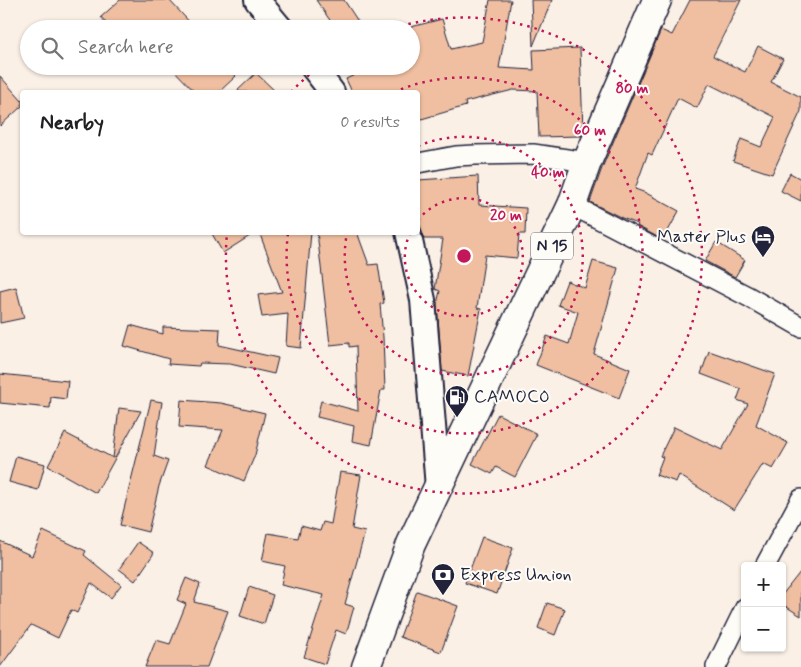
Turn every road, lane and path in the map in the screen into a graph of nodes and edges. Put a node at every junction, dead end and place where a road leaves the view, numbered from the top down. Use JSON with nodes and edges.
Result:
{"nodes":[{"id":1,"x":257,"y":0,"type":"edge"},
{"id":2,"x":657,"y":0,"type":"edge"},
{"id":3,"x":274,"y":20,"type":"edge"},
{"id":4,"x":319,"y":75,"type":"edge"},
{"id":5,"x":330,"y":90,"type":"edge"},
{"id":6,"x":587,"y":162,"type":"junction"},
{"id":7,"x":420,"y":163,"type":"edge"},
{"id":8,"x":572,"y":205,"type":"junction"},
{"id":9,"x":409,"y":235,"type":"edge"},
{"id":10,"x":801,"y":328,"type":"edge"},
{"id":11,"x":438,"y":488,"type":"junction"},
{"id":12,"x":801,"y":499,"type":"edge"},
{"id":13,"x":767,"y":562,"type":"edge"},
{"id":14,"x":741,"y":616,"type":"edge"},
{"id":15,"x":366,"y":667,"type":"edge"},
{"id":16,"x":716,"y":667,"type":"edge"}],
"edges":[{"from":1,"to":3,"type":"main road"},
{"from":2,"to":6,"type":"highway","number":"N 15"},
{"from":4,"to":5,"type":"main road"},
{"from":6,"to":7,"type":"street"},
{"from":6,"to":8,"type":"highway","number":"N 15"},
{"from":8,"to":10,"type":"street"},
{"from":8,"to":11,"type":"highway","number":"N 15"},
{"from":9,"to":11,"type":"main road"},
{"from":11,"to":15,"type":"highway","number":"N 15"},
{"from":12,"to":13,"type":"street"},
{"from":14,"to":16,"type":"street"}]}
